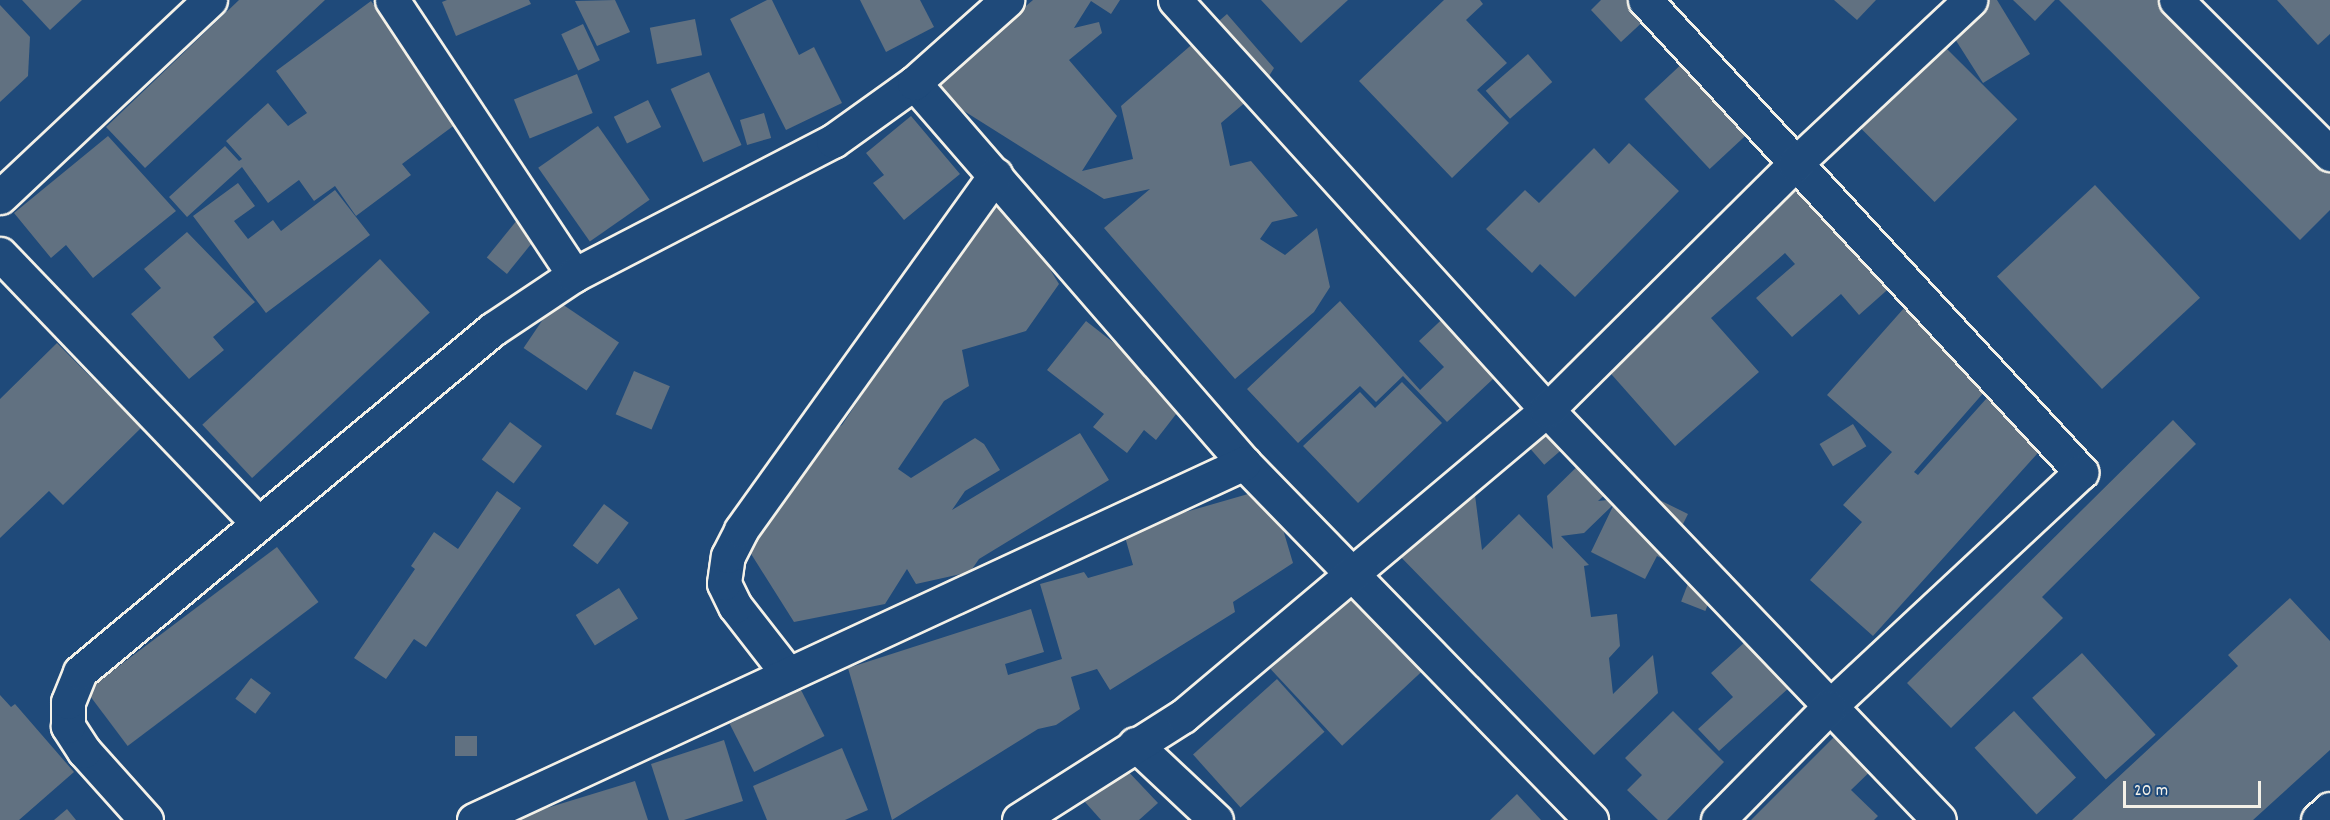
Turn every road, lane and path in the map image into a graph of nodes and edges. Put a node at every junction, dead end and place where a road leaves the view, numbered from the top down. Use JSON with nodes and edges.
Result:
{"nodes":[{"id":1,"x":210,"y":0,"type":"edge"},
{"id":2,"x":392,"y":0,"type":"edge"},
{"id":3,"x":1007,"y":0,"type":"edge"},
{"id":4,"x":1175,"y":0,"type":"edge"},
{"id":5,"x":1645,"y":0,"type":"edge"},
{"id":6,"x":1970,"y":0,"type":"edge"},
{"id":7,"x":2176,"y":0,"type":"edge"},
{"id":8,"x":915,"y":83,"type":"junction"},
{"id":9,"x":2330,"y":154,"type":"edge"},
{"id":10,"x":1795,"y":164,"type":"junction"},
{"id":11,"x":995,"y":175,"type":"junction"},
{"id":12,"x":0,"y":197,"type":"edge"},
{"id":13,"x":0,"y":254,"type":"edge"},
{"id":14,"x":574,"y":275,"type":"junction"},
{"id":15,"x":1547,"y":410,"type":"junction"},
{"id":16,"x":1244,"y":463,"type":"junction"},
{"id":17,"x":258,"y":523,"type":"junction"},
{"id":18,"x":1353,"y":572,"type":"junction"},
{"id":19,"x":788,"y":674,"type":"junction"},
{"id":20,"x":1828,"y":708,"type":"junction"},
{"id":21,"x":1135,"y":744,"type":"junction"},
{"id":22,"x":2330,"y":809,"type":"edge"},
{"id":23,"x":146,"y":820,"type":"edge"},
{"id":24,"x":474,"y":820,"type":"edge"},
{"id":25,"x":1019,"y":820,"type":"edge"},
{"id":26,"x":1216,"y":820,"type":"edge"},
{"id":27,"x":1591,"y":820,"type":"edge"},
{"id":28,"x":1718,"y":820,"type":"edge"},
{"id":29,"x":1938,"y":820,"type":"edge"},
{"id":30,"x":2318,"y":820,"type":"edge"}],
"edges":[{"from":1,"to":12,"type":"street"},
{"from":2,"to":14,"type":"street"},
{"from":3,"to":8,"type":"street"},
{"from":4,"to":15,"type":"street"},
{"from":5,"to":10,"type":"street"},
{"from":6,"to":10,"type":"street"},
{"from":7,"to":9,"type":"street"},
{"from":8,"to":11,"type":"street"},
{"from":8,"to":14,"type":"street"},
{"from":10,"to":15,"type":"street"},
{"from":10,"to":20,"type":"street"},
{"from":11,"to":16,"type":"street"},
{"from":11,"to":19,"type":"street"},
{"from":13,"to":17,"type":"street"},
{"from":14,"to":17,"type":"street"},
{"from":15,"to":18,"type":"street"},
{"from":15,"to":20,"type":"street"},
{"from":16,"to":18,"type":"street"},
{"from":16,"to":19,"type":"street"},
{"from":17,"to":23,"type":"street"},
{"from":18,"to":21,"type":"street"},
{"from":18,"to":27,"type":"street"},
{"from":19,"to":24,"type":"street"},
{"from":20,"to":28,"type":"street"},
{"from":20,"to":29,"type":"street"},
{"from":21,"to":25,"type":"street"},
{"from":21,"to":26,"type":"street"},
{"from":22,"to":30,"type":"street"}]}
